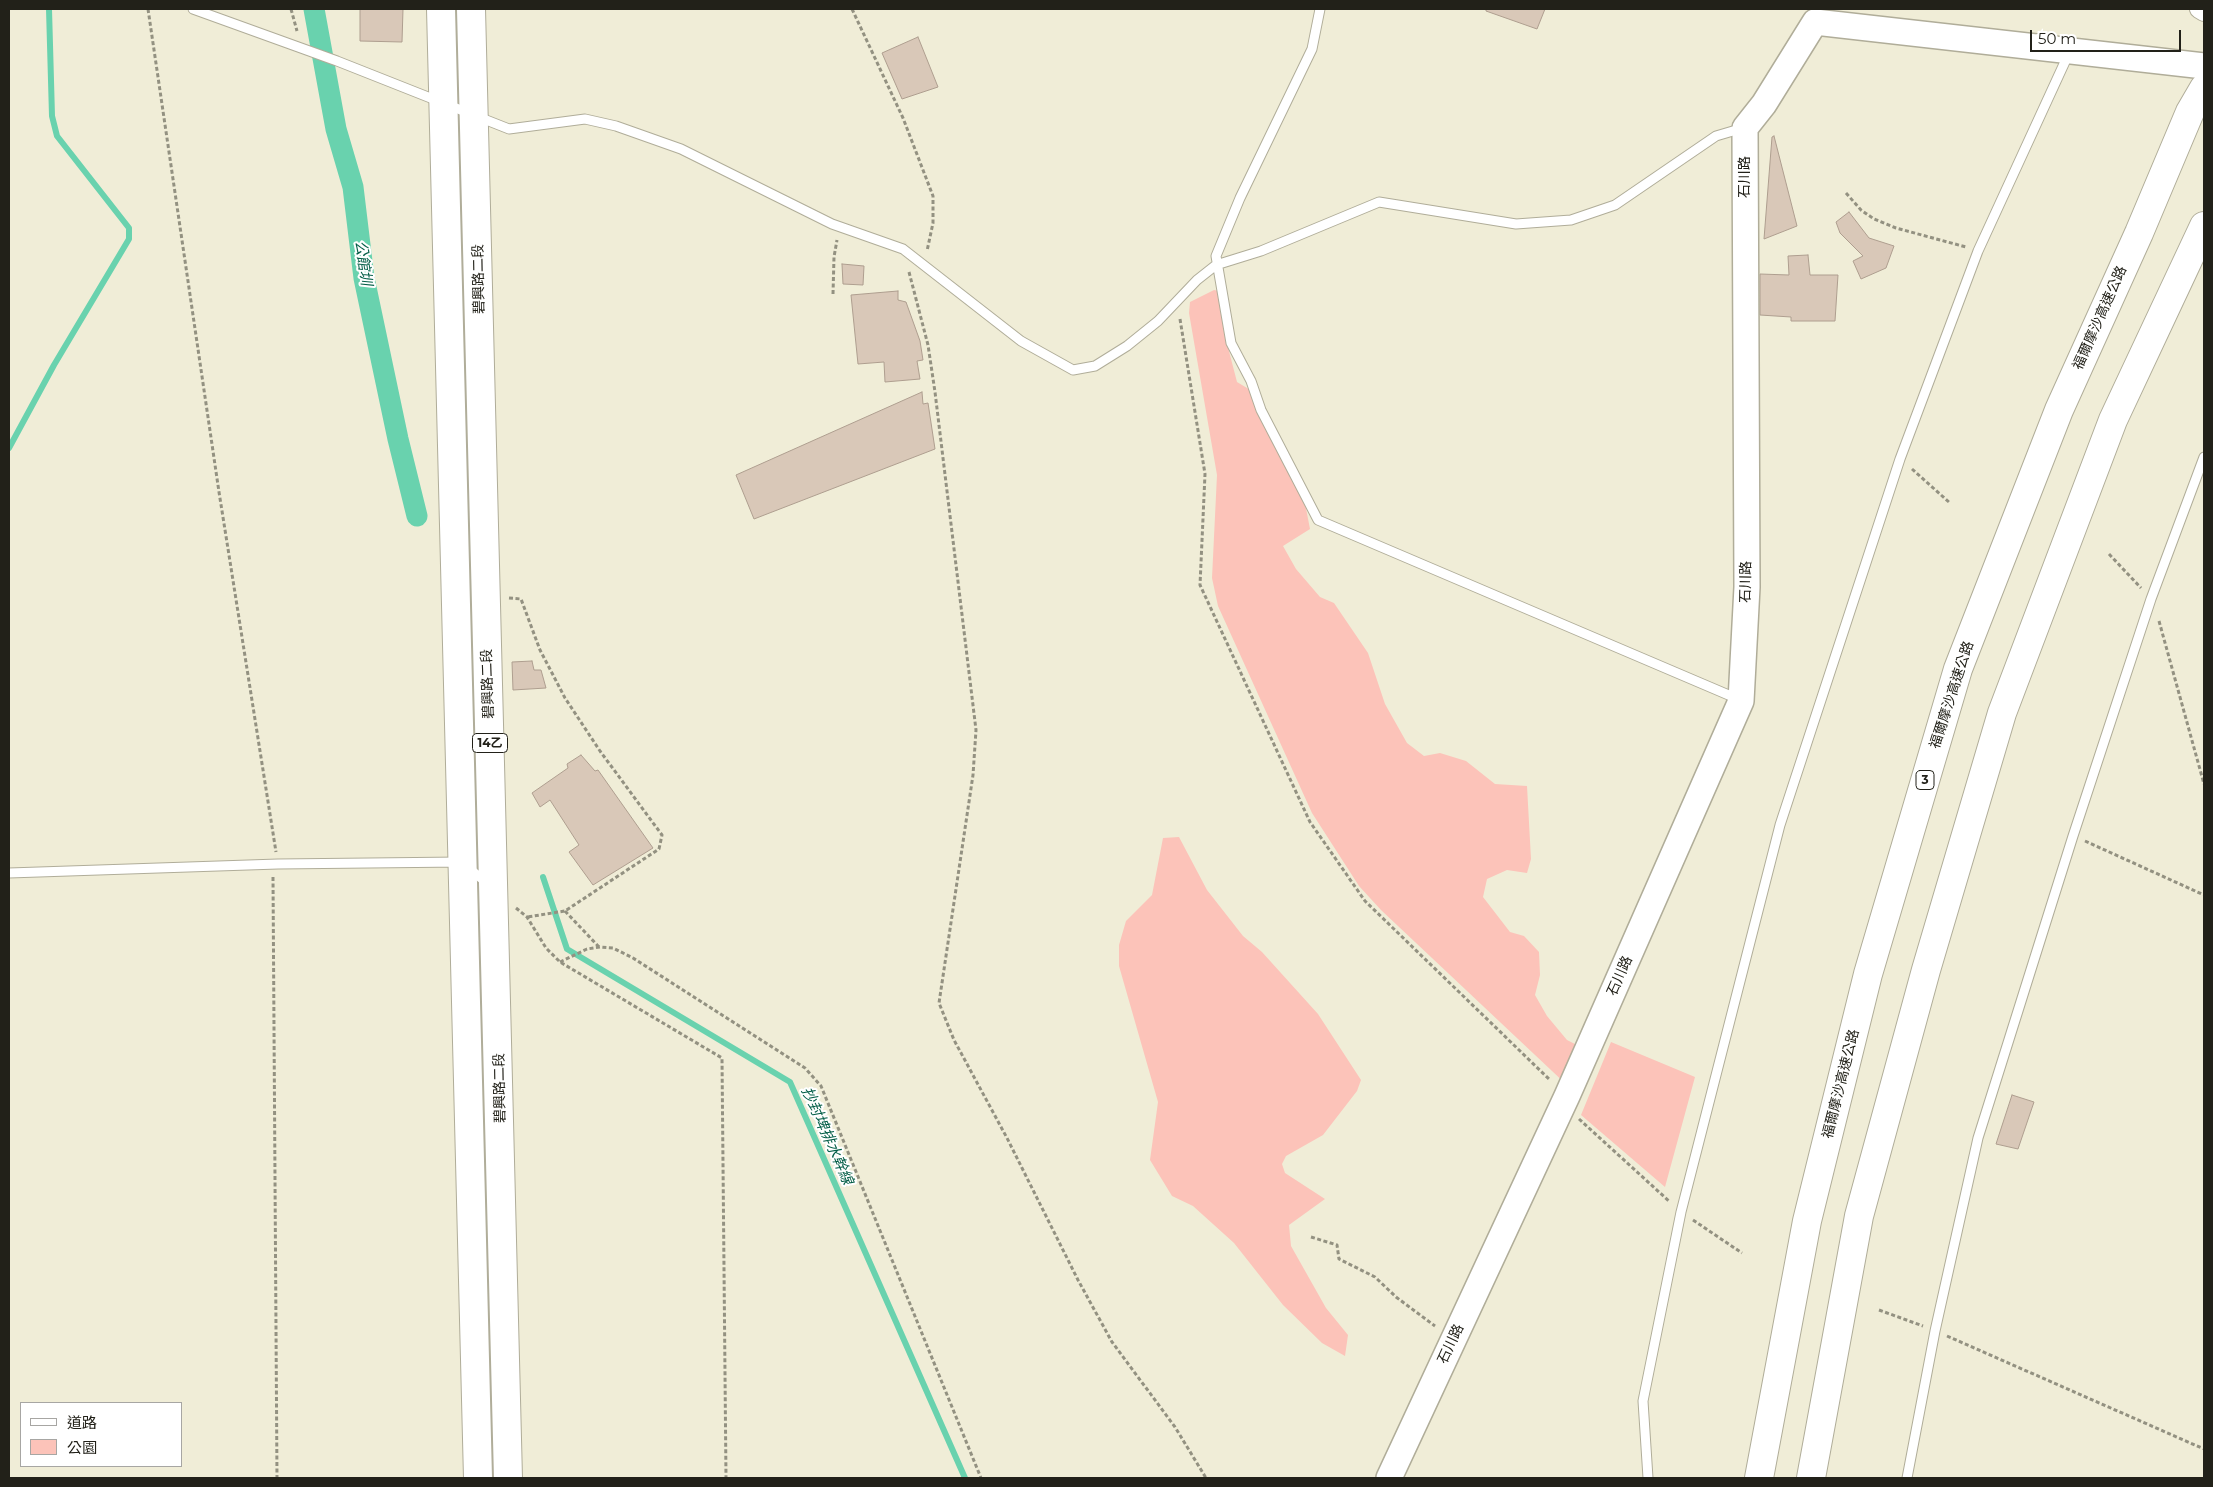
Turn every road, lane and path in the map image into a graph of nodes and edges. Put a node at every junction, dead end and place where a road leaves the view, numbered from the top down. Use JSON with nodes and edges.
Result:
{"nodes":[{"id":1,"x":148,"y":9,"type":"edge"},
{"id":2,"x":193,"y":9,"type":"edge"},
{"id":3,"x":291,"y":9,"type":"edge"},
{"id":4,"x":441,"y":9,"type":"edge"},
{"id":5,"x":471,"y":9,"type":"edge"},
{"id":6,"x":852,"y":9,"type":"edge"},
{"id":7,"x":1320,"y":9,"type":"edge"},
{"id":8,"x":2199,"y":9,"type":"edge"},
{"id":9,"x":2204,"y":12,"type":"edge"},
{"id":10,"x":1818,"y":16,"type":"edge"},
{"id":11,"x":301,"y":49,"type":"junction"},
{"id":12,"x":2070,"y":51,"type":"junction"},
{"id":13,"x":2204,"y":66,"type":"edge"},
{"id":14,"x":2204,"y":88,"type":"edge"},
{"id":15,"x":443,"y":102,"type":"junction"},
{"id":16,"x":475,"y":115,"type":"junction"},
{"id":17,"x":1745,"y":128,"type":"junction"},
{"id":18,"x":1846,"y":192,"type":"dead end"},
{"id":19,"x":839,"y":226,"type":"junction"},
{"id":20,"x":2204,"y":226,"type":"edge"},
{"id":21,"x":903,"y":250,"type":"junction"},
{"id":22,"x":1978,"y":251,"type":"junction"},
{"id":23,"x":924,"y":264,"type":"junction"},
{"id":24,"x":1216,"y":265,"type":"junction"},
{"id":25,"x":833,"y":294,"type":"dead end"},
{"id":26,"x":1177,"y":301,"type":"junction"},
{"id":27,"x":2204,"y":457,"type":"edge"},
{"id":28,"x":1900,"y":459,"type":"junction"},
{"id":29,"x":1950,"y":503,"type":"dead end"},
{"id":30,"x":2109,"y":554,"type":"dead end"},
{"id":31,"x":486,"y":596,"type":"junction"},
{"id":32,"x":2151,"y":599,"type":"junction"},
{"id":33,"x":1741,"y":701,"type":"junction"},
{"id":34,"x":2204,"y":784,"type":"edge"},
{"id":35,"x":2073,"y":836,"type":"junction"},
{"id":36,"x":461,"y":862,"type":"junction"},
{"id":37,"x":278,"y":864,"type":"junction"},
{"id":38,"x":9,"y":874,"type":"edge"},
{"id":39,"x":495,"y":890,"type":"junction"},
{"id":40,"x":2204,"y":895,"type":"edge"},
{"id":41,"x":565,"y":911,"type":"junction"},
{"id":42,"x":527,"y":917,"type":"junction"},
{"id":43,"x":600,"y":947,"type":"junction"},
{"id":44,"x":560,"y":962,"type":"junction"},
{"id":45,"x":1567,"y":1096,"type":"junction"},
{"id":46,"x":1681,"y":1212,"type":"junction"},
{"id":47,"x":1311,"y":1237,"type":"dead end"},
{"id":48,"x":1742,"y":1253,"type":"dead end"},
{"id":49,"x":1879,"y":1310,"type":"dead end"},
{"id":50,"x":1935,"y":1331,"type":"junction"},
{"id":51,"x":1453,"y":1340,"type":"junction"},
{"id":52,"x":2204,"y":1449,"type":"edge"},
{"id":53,"x":277,"y":1478,"type":"edge"},
{"id":54,"x":478,"y":1478,"type":"edge"},
{"id":55,"x":508,"y":1478,"type":"edge"},
{"id":56,"x":726,"y":1478,"type":"edge"},
{"id":57,"x":981,"y":1478,"type":"edge"},
{"id":58,"x":1206,"y":1478,"type":"edge"},
{"id":59,"x":1389,"y":1478,"type":"edge"},
{"id":60,"x":1648,"y":1478,"type":"edge"},
{"id":61,"x":1759,"y":1478,"type":"edge"},
{"id":62,"x":1811,"y":1478,"type":"edge"},
{"id":63,"x":1907,"y":1478,"type":"edge"}],
"edges":[{"from":1,"to":37,"type":"path"},
{"from":2,"to":11,"type":"lane"},
{"from":3,"to":11,"type":"path"},
{"from":4,"to":15,"type":"main road","number":"14乙"},
{"from":5,"to":16,"type":"main road","name":"碧興路二段","number":"14乙"},
{"from":6,"to":23,"type":"path"},
{"from":7,"to":24,"type":"lane"},
{"from":8,"to":9,"type":"street"},
{"from":10,"to":12,"type":"street"},
{"from":10,"to":17,"type":"street"},
{"from":11,"to":15,"type":"lane"},
{"from":12,"to":13,"type":"street"},
{"from":12,"to":22,"type":"lane"},
{"from":14,"to":61,"type":"main road","name":"福爾摩沙高速公路","number":"3"},
{"from":15,"to":16,"type":"lane"},
{"from":15,"to":36,"type":"main road","number":"14乙"},
{"from":16,"to":19,"type":"lane"},
{"from":16,"to":31,"type":"main road","name":"碧興路二段","number":"14乙"},
{"from":17,"to":24,"type":"lane"},
{"from":17,"to":33,"type":"street","name":"石川路"},
{"from":18,"to":22,"type":"path"},
{"from":19,"to":21,"type":"lane"},
{"from":19,"to":25,"type":"path"},
{"from":20,"to":62,"type":"main road"},
{"from":21,"to":23,"type":"lane"},
{"from":21,"to":58,"type":"path"},
{"from":22,"to":28,"type":"lane"},
{"from":23,"to":26,"type":"lane"},
{"from":24,"to":26,"type":"lane"},
{"from":24,"to":33,"type":"lane"},
{"from":26,"to":45,"type":"path"},
{"from":27,"to":32,"type":"lane"},
{"from":28,"to":29,"type":"path"},
{"from":28,"to":46,"type":"lane"},
{"from":30,"to":32,"type":"path"},
{"from":31,"to":39,"type":"main road","name":"碧興路二段","number":"14乙"},
{"from":31,"to":41,"type":"path"},
{"from":32,"to":34,"type":"path"},
{"from":32,"to":35,"type":"lane"},
{"from":33,"to":45,"type":"street","name":"石川路"},
{"from":35,"to":40,"type":"path"},
{"from":35,"to":50,"type":"lane"},
{"from":36,"to":37,"type":"lane"},
{"from":36,"to":39,"type":"lane"},
{"from":36,"to":54,"type":"main road","number":"14乙"},
{"from":37,"to":38,"type":"lane"},
{"from":37,"to":53,"type":"path"},
{"from":39,"to":42,"type":"path"},
{"from":39,"to":55,"type":"main road","name":"碧興路二段","number":"14乙"},
{"from":41,"to":42,"type":"path"},
{"from":41,"to":43,"type":"path"},
{"from":42,"to":44,"type":"path"},
{"from":43,"to":44,"type":"path"},
{"from":43,"to":57,"type":"path"},
{"from":44,"to":56,"type":"path"},
{"from":45,"to":46,"type":"path"},
{"from":45,"to":51,"type":"street","name":"石川路"},
{"from":46,"to":48,"type":"path"},
{"from":46,"to":60,"type":"lane"},
{"from":47,"to":51,"type":"path"},
{"from":49,"to":50,"type":"path"},
{"from":50,"to":52,"type":"path"},
{"from":50,"to":63,"type":"lane"},
{"from":51,"to":59,"type":"street","name":"石川路"}]}
